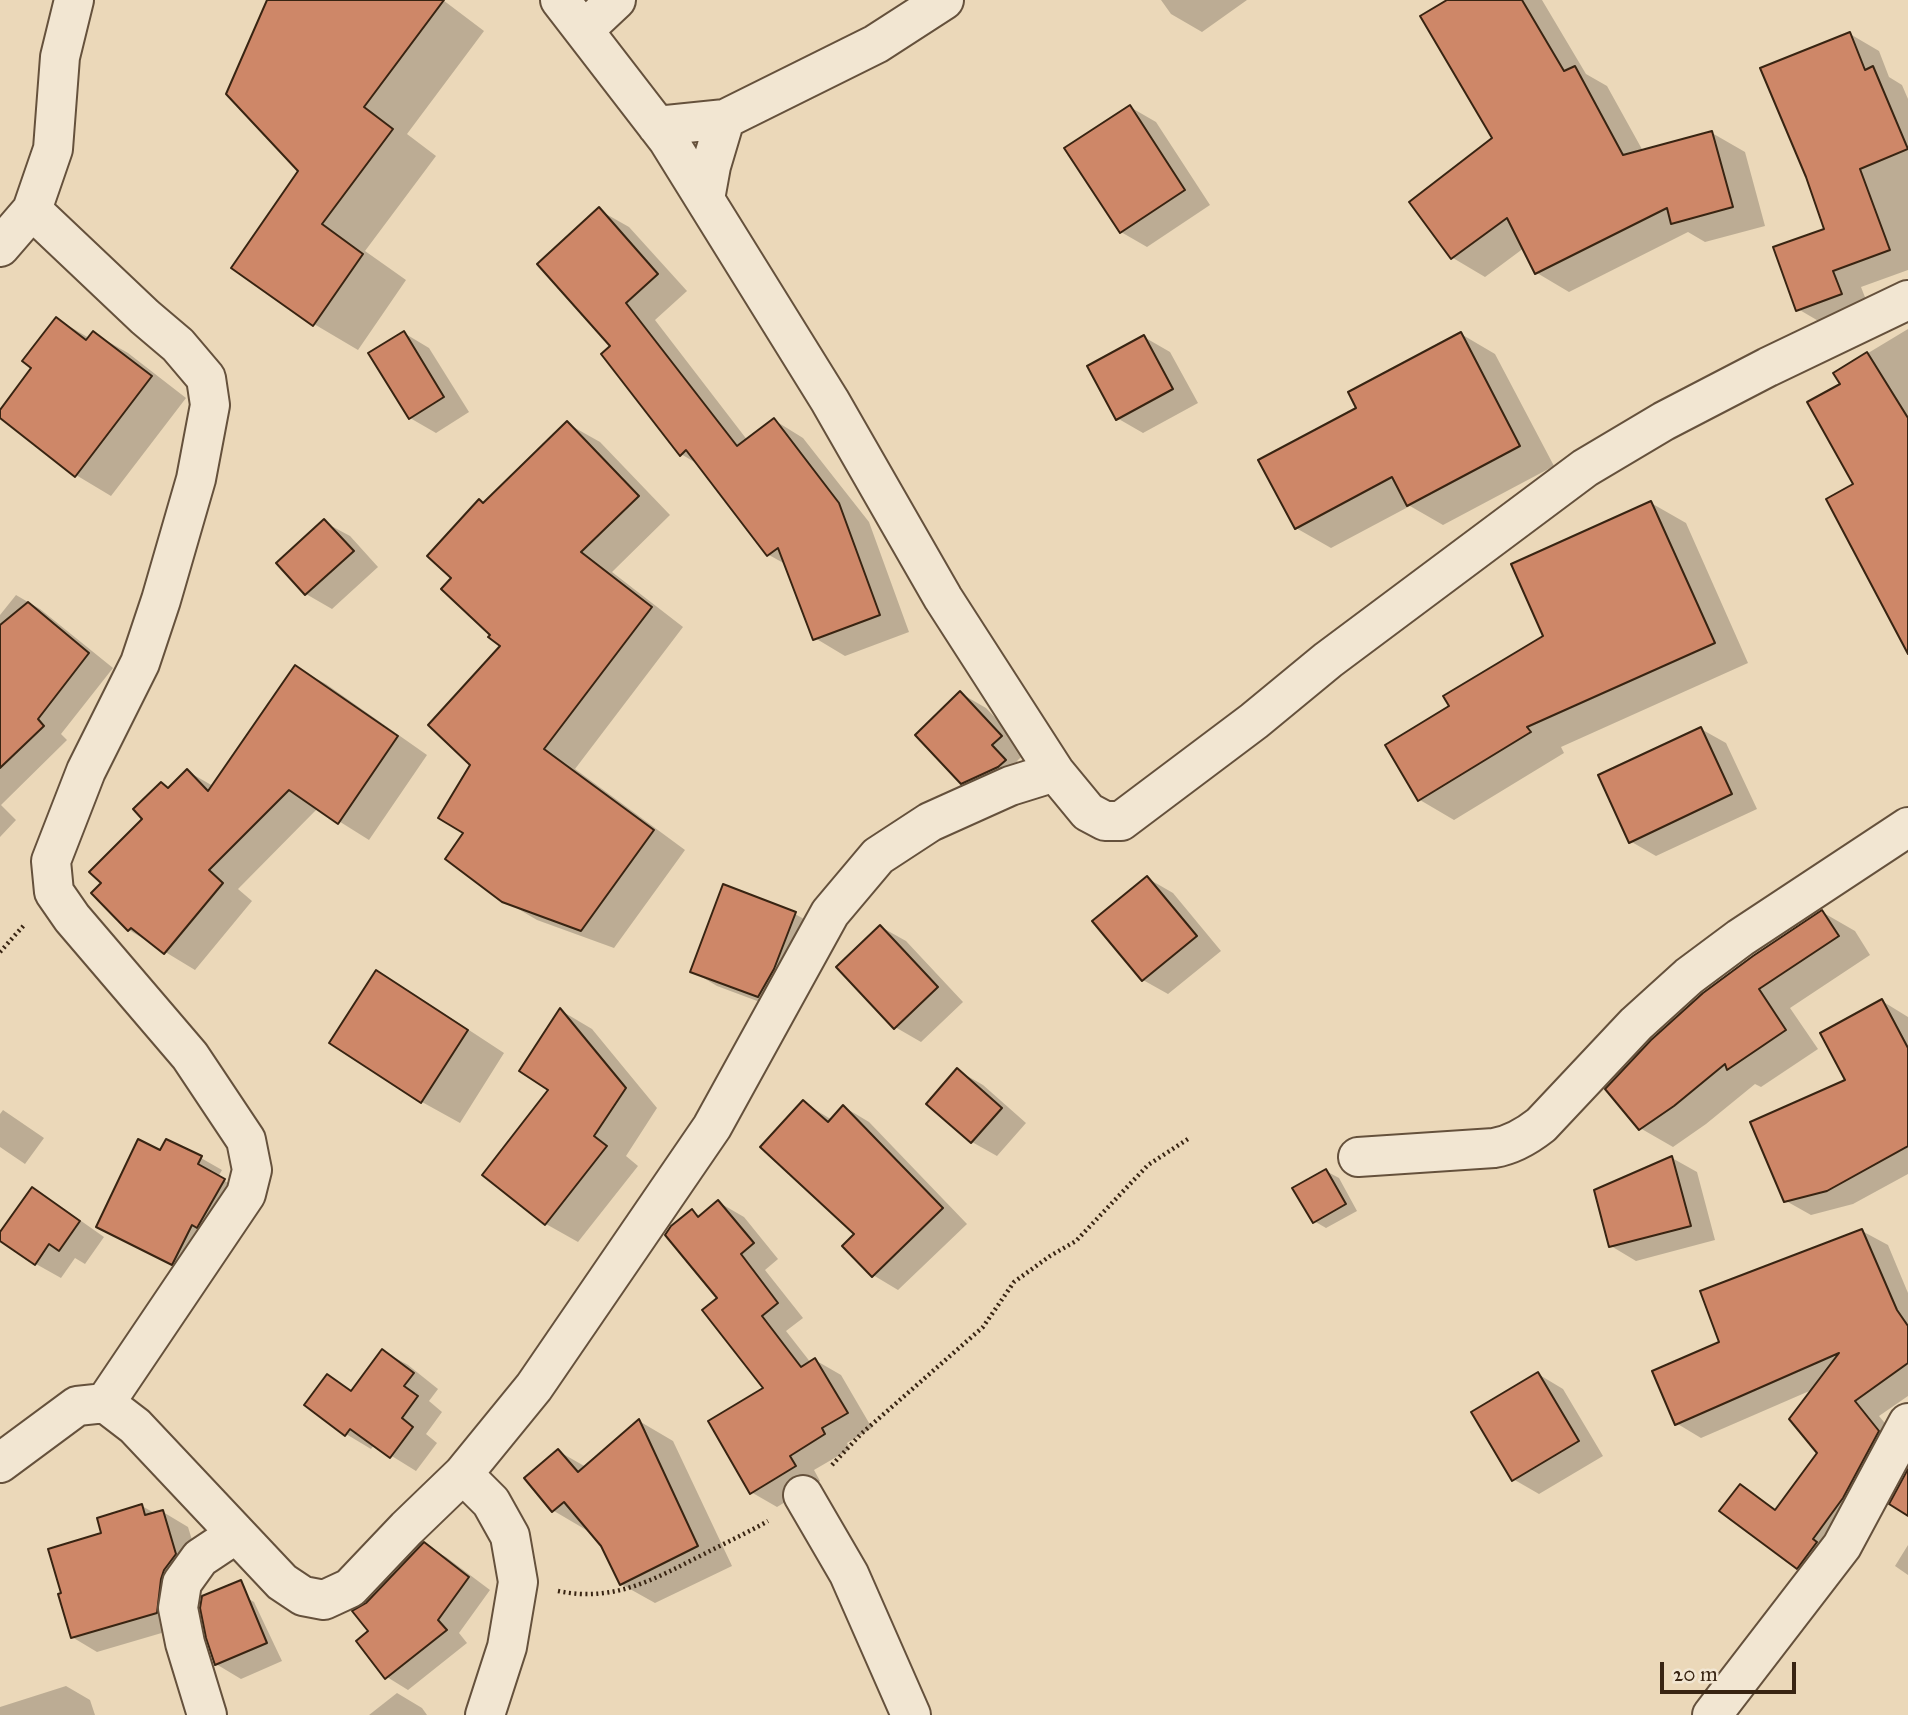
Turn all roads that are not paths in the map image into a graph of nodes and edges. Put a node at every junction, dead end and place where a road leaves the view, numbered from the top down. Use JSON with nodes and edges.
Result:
{"nodes":[{"id":1,"x":74,"y":0,"type":"edge"},
{"id":2,"x":560,"y":0,"type":"edge"},
{"id":3,"x":616,"y":0,"type":"edge"},
{"id":4,"x":944,"y":0,"type":"edge"},
{"id":5,"x":584,"y":30,"type":"junction"},
{"id":6,"x":725,"y":119,"type":"junction"},
{"id":7,"x":657,"y":126,"type":"junction"},
{"id":8,"x":705,"y":199,"type":"junction"},
{"id":9,"x":32,"y":210,"type":"junction"},
{"id":10,"x":0,"y":247,"type":"edge"},
{"id":11,"x":1908,"y":300,"type":"edge"},
{"id":12,"x":1055,"y":772,"type":"junction"},
{"id":13,"x":1908,"y":827,"type":"edge"},
{"id":14,"x":1358,"y":1157,"type":"dead end"},
{"id":15,"x":105,"y":1402,"type":"junction"},
{"id":16,"x":1908,"y":1423,"type":"edge"},
{"id":17,"x":0,"y":1464,"type":"edge"},
{"id":18,"x":463,"y":1474,"type":"junction"},
{"id":19,"x":803,"y":1495,"type":"road end"},
{"id":20,"x":236,"y":1534,"type":"junction"},
{"id":21,"x":208,"y":1715,"type":"edge"},
{"id":22,"x":485,"y":1715,"type":"edge"},
{"id":23,"x":911,"y":1715,"type":"edge"},
{"id":24,"x":1712,"y":1715,"type":"edge"}],
"edges":[{"from":1,"to":9,"type":"street"},
{"from":2,"to":5,"type":"street"},
{"from":3,"to":5,"type":"street"},
{"from":4,"to":6,"type":"street"},
{"from":5,"to":7,"type":"street"},
{"from":6,"to":7,"type":"street"},
{"from":6,"to":8,"type":"street"},
{"from":7,"to":8,"type":"street"},
{"from":8,"to":12,"type":"street"},
{"from":9,"to":10,"type":"street"},
{"from":9,"to":15,"type":"street"},
{"from":11,"to":12,"type":"street"},
{"from":12,"to":18,"type":"street"},
{"from":13,"to":14,"type":"street"},
{"from":15,"to":17,"type":"street"},
{"from":15,"to":20,"type":"street"},
{"from":16,"to":24,"type":"street"},
{"from":18,"to":20,"type":"street"},
{"from":18,"to":22,"type":"street"},
{"from":19,"to":23,"type":"street"},
{"from":20,"to":21,"type":"street"}]}
